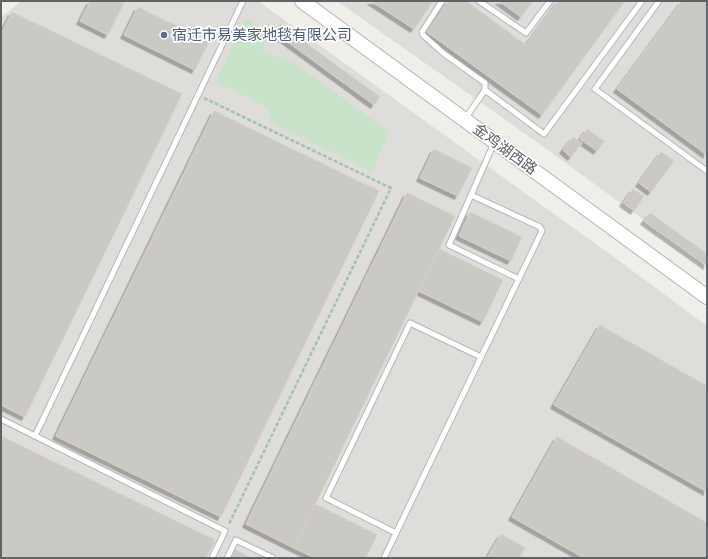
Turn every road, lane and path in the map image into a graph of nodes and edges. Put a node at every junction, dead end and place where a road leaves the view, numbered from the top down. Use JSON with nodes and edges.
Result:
{"nodes":[{"id":1,"x":243,"y":1,"type":"edge"},
{"id":2,"x":302,"y":1,"type":"edge"},
{"id":3,"x":442,"y":1,"type":"edge"},
{"id":4,"x":480,"y":1,"type":"edge"},
{"id":5,"x":550,"y":1,"type":"edge"},
{"id":6,"x":642,"y":1,"type":"edge"},
{"id":7,"x":659,"y":1,"type":"edge"},
{"id":8,"x":485,"y":90,"type":"junction"},
{"id":9,"x":198,"y":95,"type":"junction"},
{"id":10,"x":465,"y":120,"type":"junction"},
{"id":11,"x":494,"y":142,"type":"junction"},
{"id":12,"x":707,"y":171,"type":"edge"},
{"id":13,"x":471,"y":195,"type":"junction"},
{"id":14,"x":518,"y":279,"type":"junction"},
{"id":15,"x":707,"y":297,"type":"edge"},
{"id":16,"x":481,"y":357,"type":"junction"},
{"id":17,"x":1,"y":419,"type":"edge"},
{"id":18,"x":35,"y":436,"type":"junction"},
{"id":19,"x":225,"y":531,"type":"junction"},
{"id":20,"x":396,"y":533,"type":"junction"},
{"id":21,"x":212,"y":558,"type":"edge"},
{"id":22,"x":226,"y":558,"type":"edge"},
{"id":23,"x":273,"y":558,"type":"edge"},
{"id":24,"x":384,"y":558,"type":"edge"}],
"edges":[{"from":1,"to":9,"type":"lane"},
{"from":2,"to":10,"type":"street","name":"金鸡湖西路"},
{"from":3,"to":8,"type":"lane"},
{"from":4,"to":5,"type":"lane"},
{"from":6,"to":8,"type":"lane"},
{"from":7,"to":12,"type":"lane"},
{"from":8,"to":10,"type":"lane"},
{"from":9,"to":18,"type":"lane"},
{"from":9,"to":19,"type":"path"},
{"from":10,"to":11,"type":"street","name":"金鸡湖西路"},
{"from":11,"to":13,"type":"lane"},
{"from":11,"to":15,"type":"street","name":"金鸡湖西路"},
{"from":13,"to":14,"type":"lane"},
{"from":13,"to":14,"type":"lane"},
{"from":14,"to":16,"type":"lane"},
{"from":16,"to":20,"type":"lane"},
{"from":16,"to":20,"type":"lane"},
{"from":17,"to":18,"type":"lane"},
{"from":18,"to":19,"type":"lane"},
{"from":19,"to":21,"type":"lane"},
{"from":20,"to":24,"type":"lane"},
{"from":22,"to":23,"type":"lane"}]}
